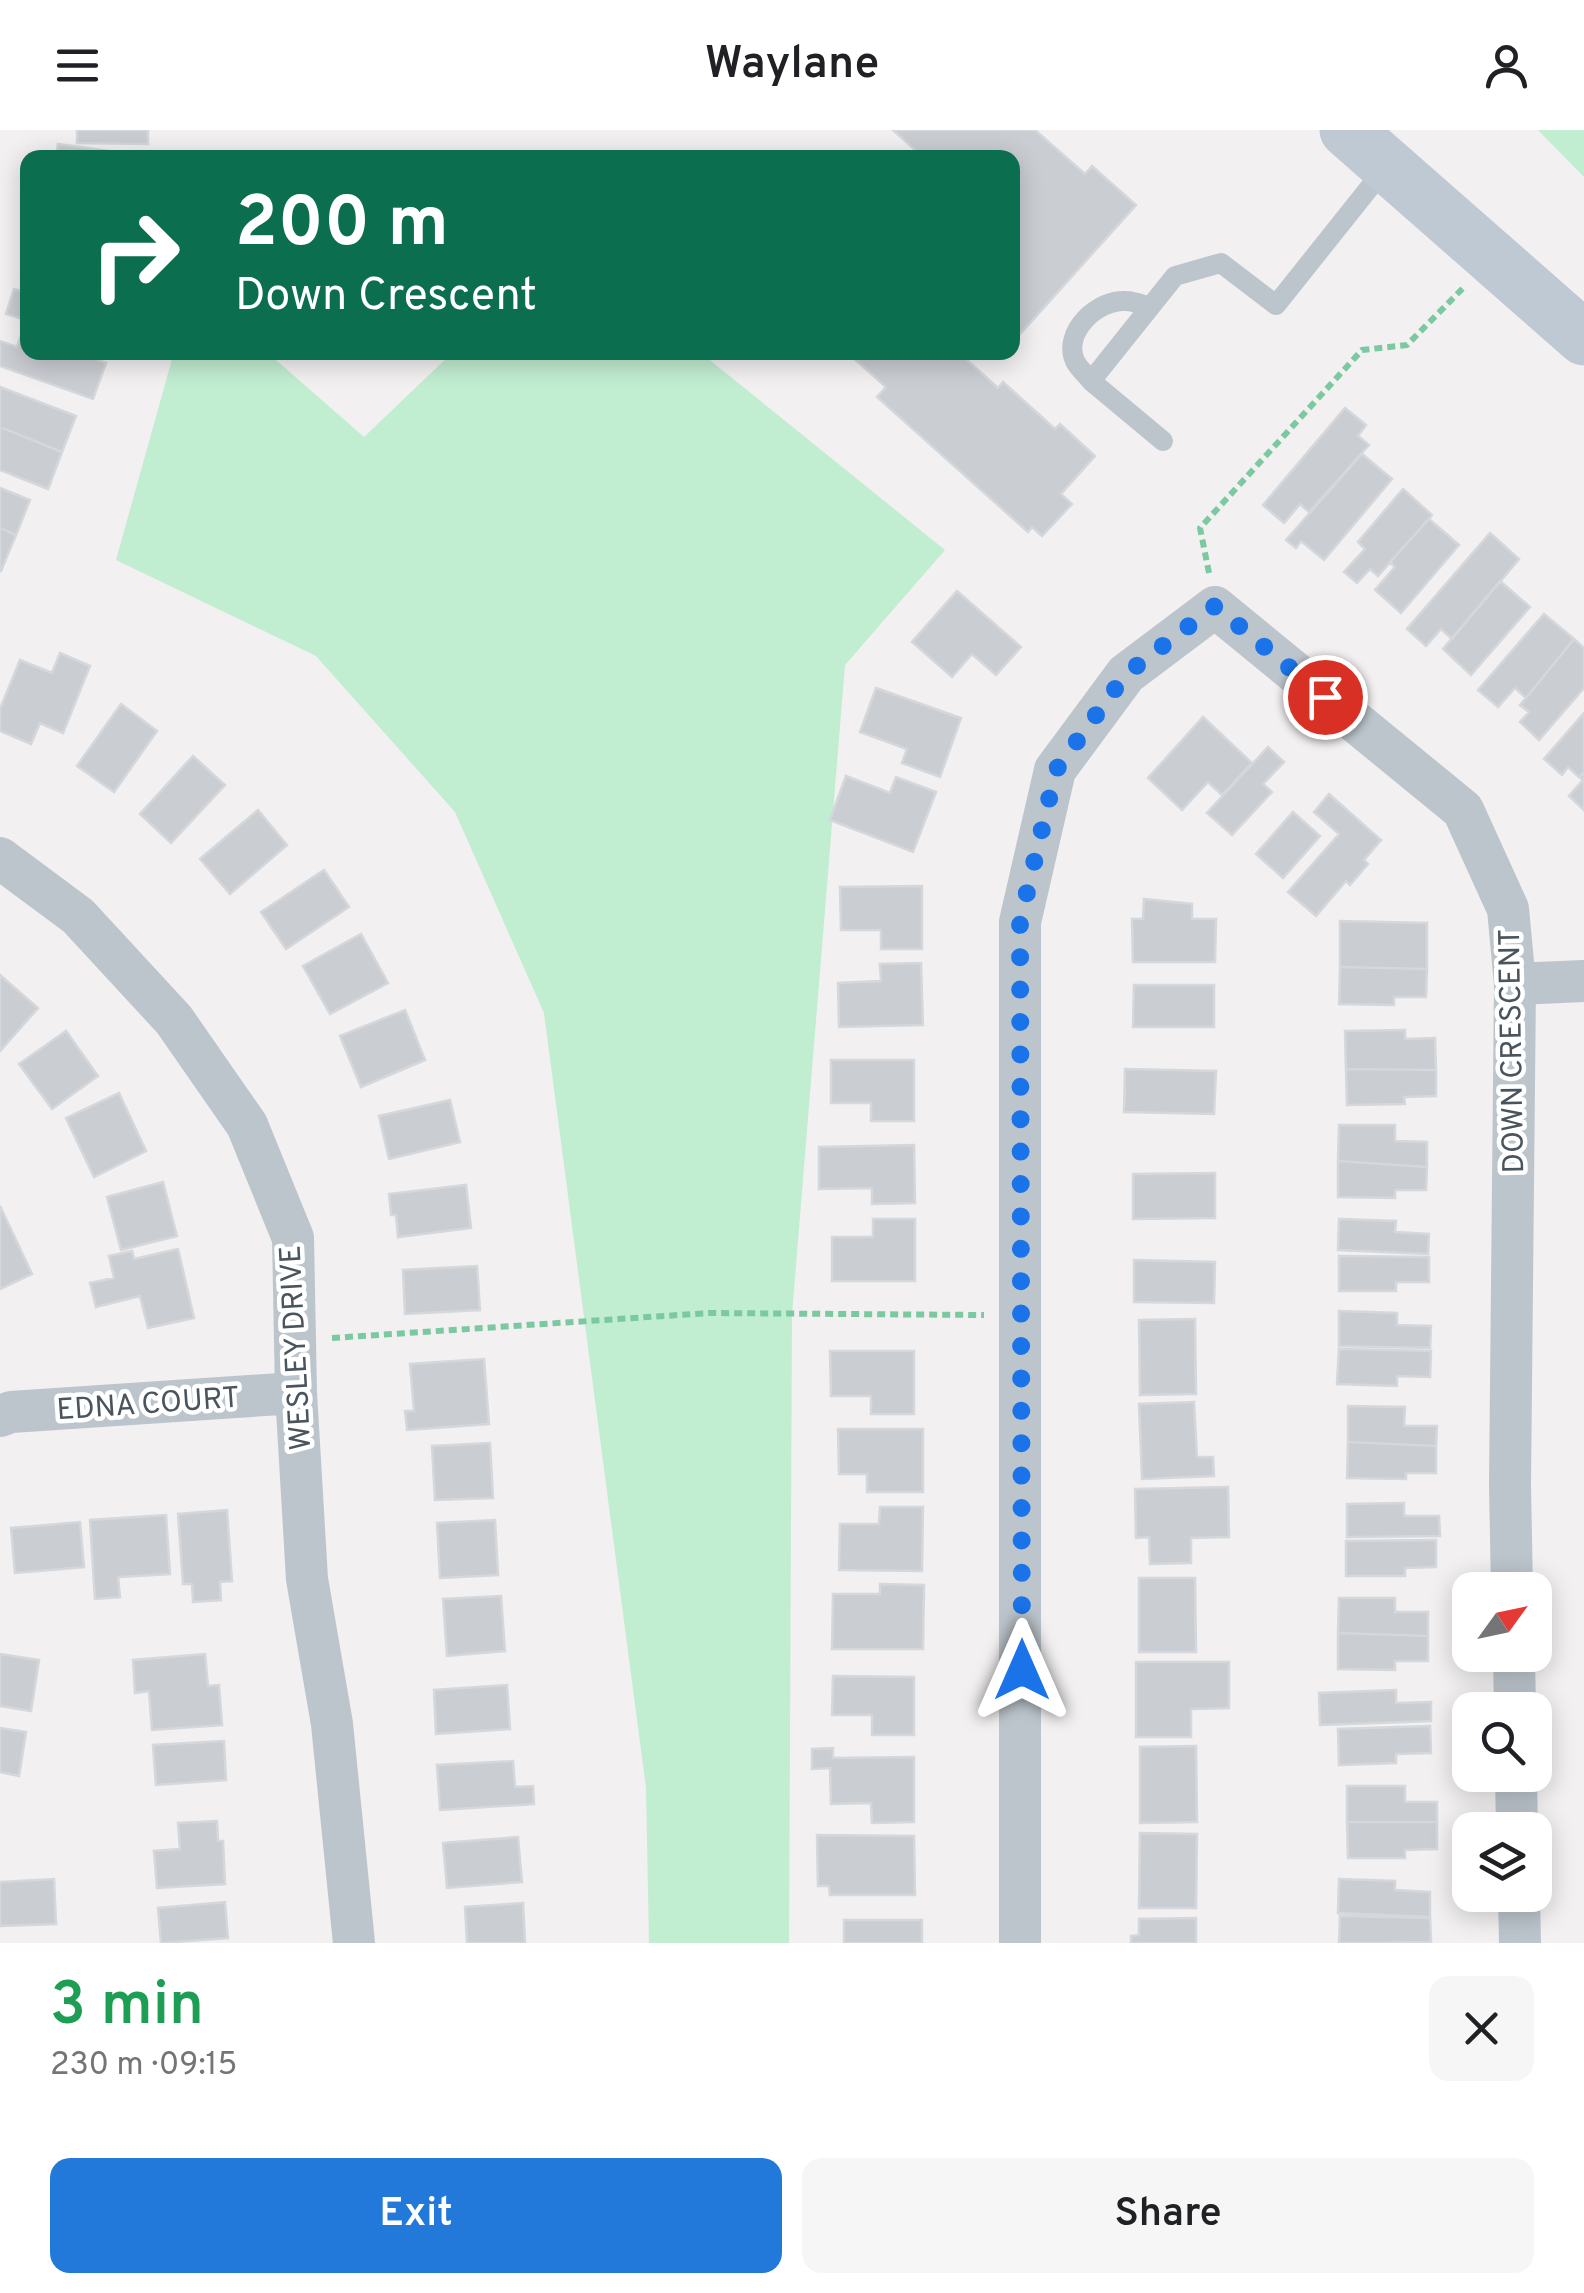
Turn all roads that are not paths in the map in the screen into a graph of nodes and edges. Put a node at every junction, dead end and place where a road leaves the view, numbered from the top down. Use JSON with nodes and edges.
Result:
{"nodes":[{"id":1,"x":1347,"y":130,"type":"edge"},
{"id":2,"x":1388,"y":165,"type":"junction"},
{"id":3,"x":1150,"y":307,"type":"junction"},
{"id":4,"x":1584,"y":338,"type":"edge"},
{"id":5,"x":1092,"y":380,"type":"junction"},
{"id":6,"x":1163,"y":441,"type":"dead end"},
{"id":7,"x":0,"y":858,"type":"edge"},
{"id":8,"x":1584,"y":980,"type":"edge"},
{"id":9,"x":1515,"y":984,"type":"junction"},
{"id":10,"x":296,"y":1394,"type":"junction"},
{"id":11,"x":0,"y":1416,"type":"edge"},
{"id":12,"x":1512,"y":1572,"type":"edge"},
{"id":13,"x":1519,"y":1912,"type":"edge"},
{"id":14,"x":354,"y":1943,"type":"edge"},
{"id":15,"x":1020,"y":1943,"type":"edge"},
{"id":16,"x":1520,"y":1943,"type":"edge"}],
"edges":[{"from":1,"to":2,"type":"main road"},
{"from":2,"to":3,"type":"lane"},
{"from":2,"to":4,"type":"main road"},
{"from":3,"to":5,"type":"lane"},
{"from":3,"to":5,"type":"lane"},
{"from":5,"to":6,"type":"lane"},
{"from":7,"to":10,"type":"street","name":"WESLEY DRIVE"},
{"from":8,"to":9,"type":"street"},
{"from":9,"to":12,"type":"street","name":"DOWN CRESCENT"},
{"from":9,"to":15,"type":"street","name":"DOWN CRESCENT"},
{"from":10,"to":11,"type":"street","name":"EDNA COURT"},
{"from":10,"to":14,"type":"street","name":"WESLEY DRIVE"},
{"from":13,"to":16,"type":"street"}]}
